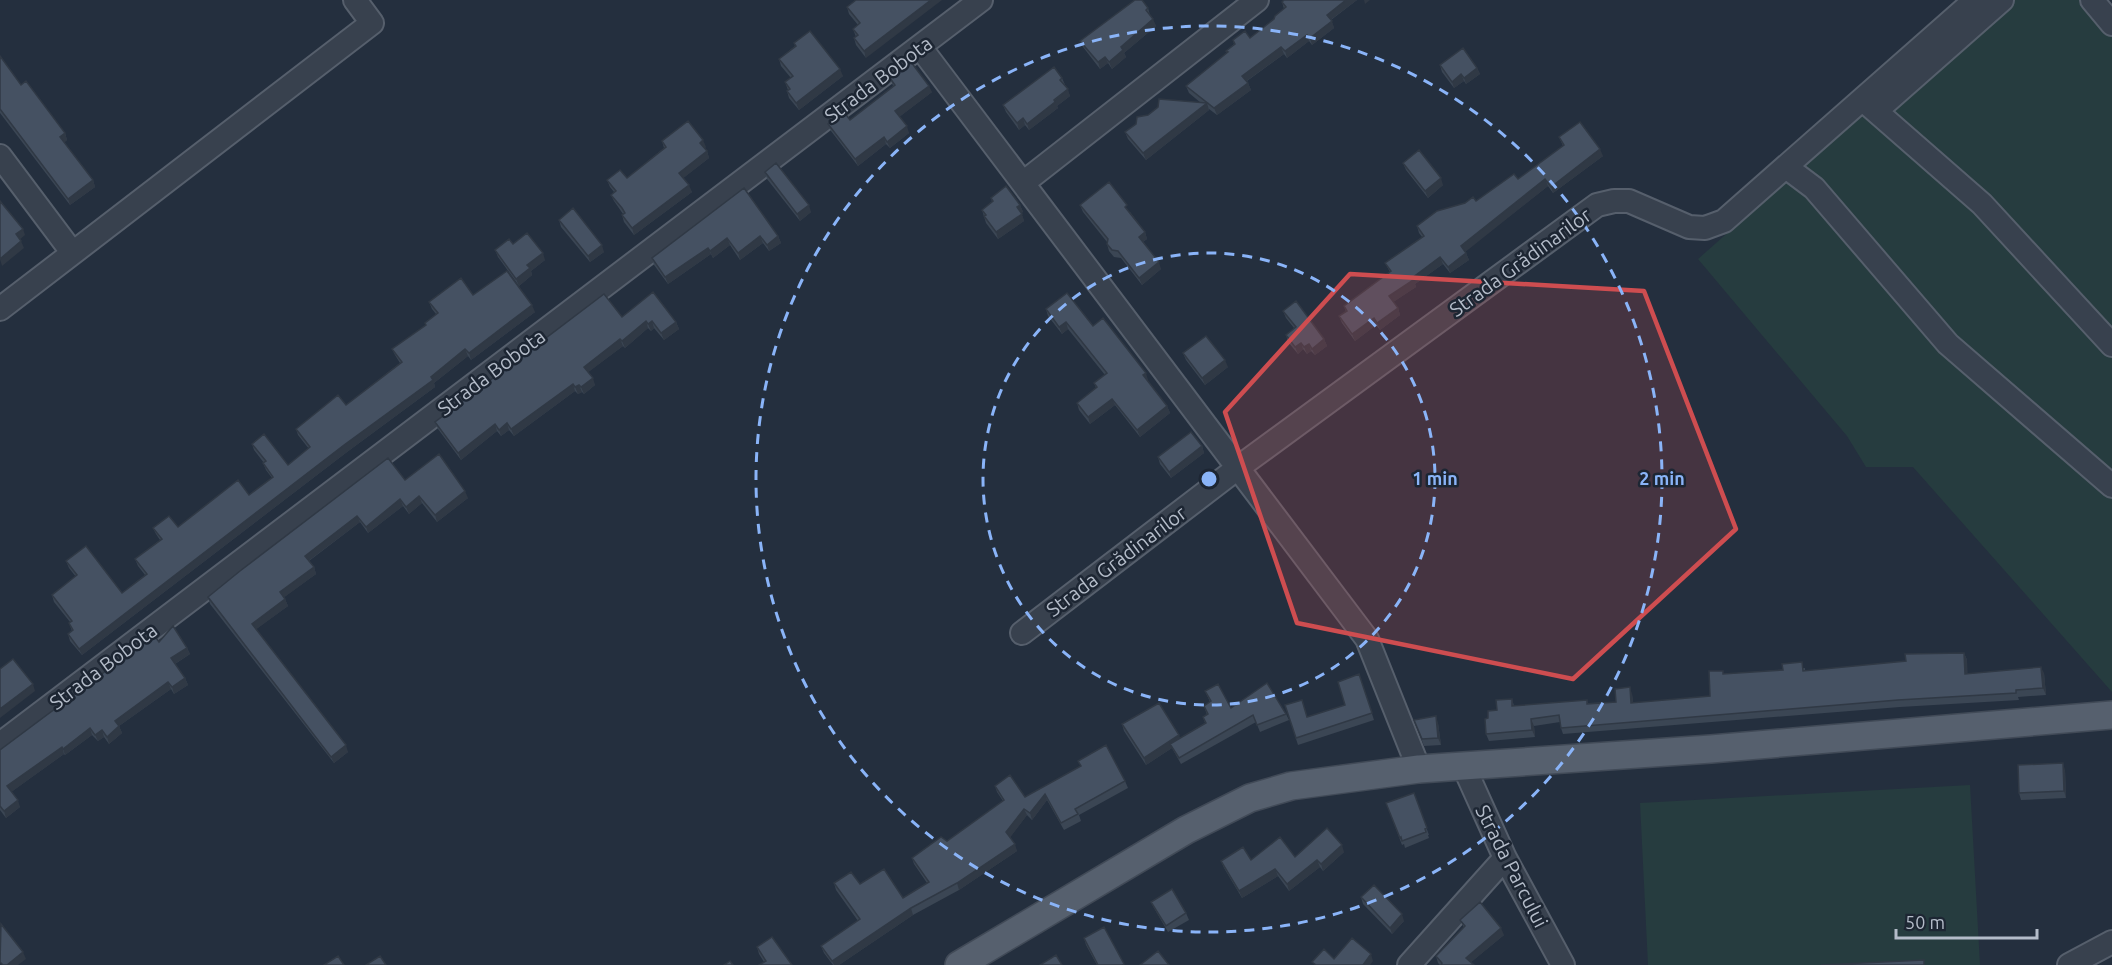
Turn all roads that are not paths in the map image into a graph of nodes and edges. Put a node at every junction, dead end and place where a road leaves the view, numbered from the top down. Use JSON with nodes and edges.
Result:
{"nodes":[{"id":1,"x":355,"y":0,"type":"edge"},
{"id":2,"x":981,"y":0,"type":"edge"},
{"id":3,"x":1257,"y":0,"type":"edge"},
{"id":4,"x":1976,"y":0,"type":"edge"},
{"id":5,"x":2002,"y":0,"type":"edge"},
{"id":6,"x":2092,"y":0,"type":"edge"},
{"id":7,"x":2112,"y":24,"type":"edge"},
{"id":8,"x":920,"y":47,"type":"junction"},
{"id":9,"x":1869,"y":105,"type":"junction"},
{"id":10,"x":0,"y":156,"type":"edge"},
{"id":11,"x":1786,"y":167,"type":"junction"},
{"id":12,"x":1023,"y":183,"type":"junction"},
{"id":13,"x":72,"y":252,"type":"junction"},
{"id":14,"x":0,"y":309,"type":"edge"},
{"id":15,"x":2112,"y":345,"type":"edge"},
{"id":16,"x":1239,"y":467,"type":"junction"},
{"id":17,"x":2112,"y":486,"type":"edge"},
{"id":18,"x":1022,"y":633,"type":"dead end"},
{"id":19,"x":2112,"y":716,"type":"edge"},
{"id":20,"x":0,"y":744,"type":"edge"},
{"id":21,"x":1464,"y":767,"type":"junction"},
{"id":22,"x":1419,"y":769,"type":"junction"},
{"id":23,"x":1505,"y":858,"type":"junction"},
{"id":24,"x":2112,"y":942,"type":"edge"},
{"id":25,"x":958,"y":965,"type":"edge"},
{"id":26,"x":1408,"y":965,"type":"edge"},
{"id":27,"x":1563,"y":965,"type":"edge"},
{"id":28,"x":2069,"y":965,"type":"edge"}],
"edges":[{"from":1,"to":13,"type":"street"},
{"from":2,"to":8,"type":"street","name":"Strada Bobota"},
{"from":3,"to":12,"type":"street"},
{"from":4,"to":9,"type":"street","name":"Strada Grădinarilor"},
{"from":5,"to":9,"type":"street"},
{"from":6,"to":7,"type":"street"},
{"from":8,"to":12,"type":"street"},
{"from":8,"to":20,"type":"street","name":"Strada Bobota"},
{"from":9,"to":11,"type":"street","name":"Strada Grădinarilor"},
{"from":9,"to":15,"type":"street"},
{"from":10,"to":13,"type":"street"},
{"from":11,"to":16,"type":"street","name":"Strada Grădinarilor"},
{"from":11,"to":17,"type":"street"},
{"from":12,"to":16,"type":"street"},
{"from":13,"to":14,"type":"street"},
{"from":16,"to":18,"type":"street","name":"Strada Grădinarilor"},
{"from":16,"to":22,"type":"street"},
{"from":19,"to":21,"type":"main road"},
{"from":21,"to":22,"type":"main road"},
{"from":21,"to":23,"type":"street","name":"Strada Parcului"},
{"from":22,"to":25,"type":"main road"},
{"from":23,"to":26,"type":"street"},
{"from":23,"to":27,"type":"street","name":"Strada Parcului"},
{"from":24,"to":28,"type":"street"}]}
